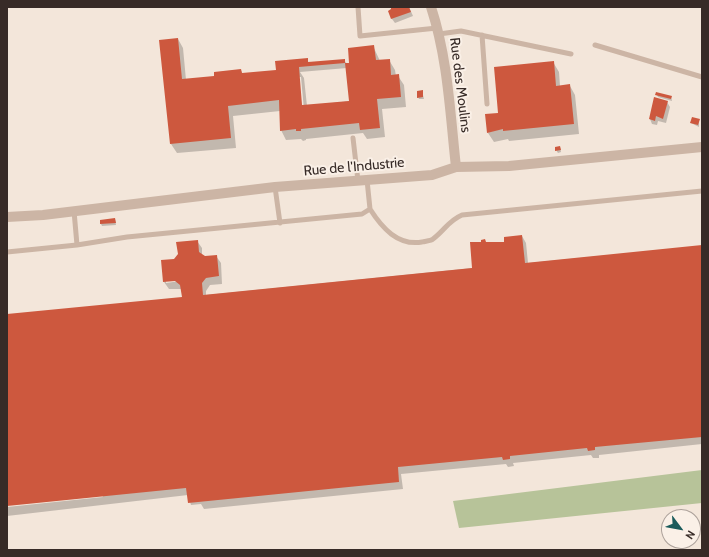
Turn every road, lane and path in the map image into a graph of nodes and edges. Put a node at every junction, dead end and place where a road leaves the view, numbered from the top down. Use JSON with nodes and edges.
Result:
{"nodes":[{"id":1,"x":358,"y":7,"type":"edge"},
{"id":2,"x":431,"y":7,"type":"edge"},
{"id":3,"x":439,"y":31,"type":"junction"},
{"id":4,"x":482,"y":35,"type":"junction"},
{"id":5,"x":595,"y":45,"type":"dead end"},
{"id":6,"x":571,"y":54,"type":"dead end"},
{"id":7,"x":702,"y":77,"type":"edge"},
{"id":8,"x":487,"y":104,"type":"dead end"},
{"id":9,"x":353,"y":138,"type":"dead end"},
{"id":10,"x":702,"y":147,"type":"edge"},
{"id":11,"x":456,"y":167,"type":"junction"},
{"id":12,"x":362,"y":180,"type":"junction"},
{"id":13,"x":274,"y":187,"type":"junction"},
{"id":14,"x":702,"y":191,"type":"edge"},
{"id":15,"x":370,"y":209,"type":"junction"},
{"id":16,"x":74,"y":211,"type":"junction"},
{"id":17,"x":7,"y":217,"type":"edge"},
{"id":18,"x":280,"y":223,"type":"junction"},
{"id":19,"x":77,"y":244,"type":"junction"},
{"id":20,"x":7,"y":252,"type":"edge"}],
"edges":[{"from":1,"to":3,"type":"lane"},
{"from":2,"to":3,"type":"street","name":"Rue des Moulins"},
{"from":3,"to":4,"type":"lane"},
{"from":3,"to":11,"type":"street","name":"Rue des Moulins"},
{"from":4,"to":6,"type":"lane"},
{"from":4,"to":8,"type":"lane"},
{"from":5,"to":7,"type":"lane"},
{"from":9,"to":12,"type":"lane"},
{"from":10,"to":11,"type":"street","name":"Rue de l'Industrie"},
{"from":11,"to":12,"type":"street","name":"Rue de l'Industrie"},
{"from":12,"to":13,"type":"street","name":"Rue de l'Industrie"},
{"from":12,"to":15,"type":"lane"},
{"from":13,"to":16,"type":"street","name":"Rue de l'Industrie"},
{"from":13,"to":18,"type":"lane"},
{"from":14,"to":15,"type":"lane"},
{"from":15,"to":18,"type":"lane"},
{"from":16,"to":17,"type":"street","name":"Rue de l'Industrie"},
{"from":16,"to":19,"type":"lane"},
{"from":18,"to":19,"type":"lane"},
{"from":19,"to":20,"type":"lane"}]}
